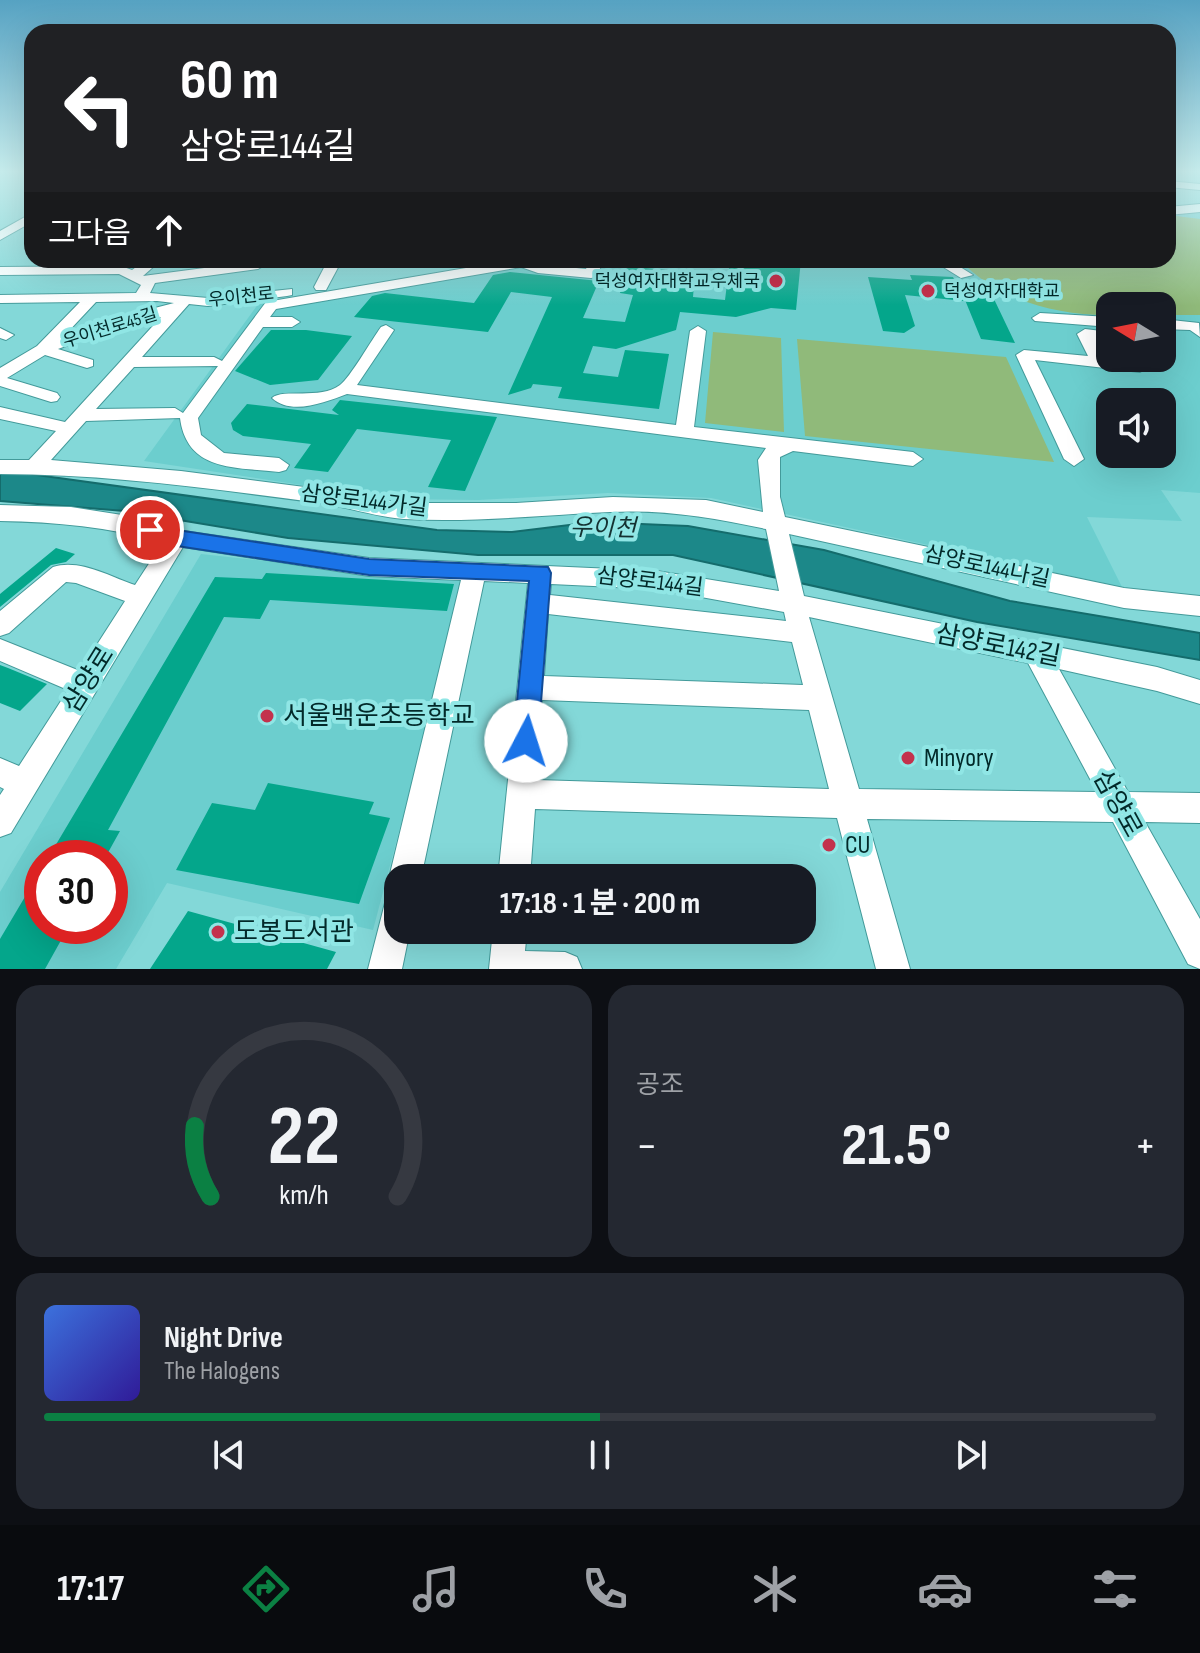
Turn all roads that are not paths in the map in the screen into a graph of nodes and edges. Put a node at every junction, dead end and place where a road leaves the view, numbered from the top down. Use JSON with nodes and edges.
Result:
{"nodes":[{"id":1,"x":24,"y":222,"type":"edge"},
{"id":2,"x":0,"y":236,"type":"edge"},
{"id":3,"x":147,"y":268,"type":"edge"},
{"id":4,"x":214,"y":268,"type":"edge"},
{"id":5,"x":258,"y":268,"type":"edge"},
{"id":6,"x":331,"y":268,"type":"edge"},
{"id":7,"x":432,"y":268,"type":"edge"},
{"id":8,"x":489,"y":268,"type":"edge"},
{"id":9,"x":537,"y":268,"type":"edge"},
{"id":10,"x":594,"y":268,"type":"edge"},
{"id":11,"x":953,"y":268,"type":"edge"},
{"id":12,"x":7,"y":271,"type":"edge"},
{"id":13,"x":966,"y":275,"type":"dead end"},
{"id":14,"x":138,"y":278,"type":"junction"},
{"id":15,"x":321,"y":287,"type":"junction"},
{"id":16,"x":140,"y":297,"type":"junction"},
{"id":17,"x":248,"y":297,"type":"junction"},
{"id":18,"x":92,"y":298,"type":"junction"},
{"id":19,"x":0,"y":299,"type":"edge"},
{"id":20,"x":181,"y":304,"type":"junction"},
{"id":21,"x":1040,"y":318,"type":"dead end"},
{"id":22,"x":1096,"y":321,"type":"edge"},
{"id":23,"x":258,"y":322,"type":"junction"},
{"id":24,"x":292,"y":322,"type":"dead end"},
{"id":25,"x":1176,"y":325,"type":"edge"},
{"id":26,"x":386,"y":330,"type":"dead end"},
{"id":27,"x":698,"y":331,"type":"dead end"},
{"id":28,"x":1200,"y":332,"type":"edge"},
{"id":29,"x":1096,"y":335,"type":"edge"},
{"id":30,"x":43,"y":349,"type":"junction"},
{"id":31,"x":1096,"y":355,"type":"edge"},
{"id":32,"x":131,"y":362,"type":"junction"},
{"id":33,"x":214,"y":362,"type":"dead end"},
{"id":34,"x":1096,"y":362,"type":"edge"},
{"id":35,"x":87,"y":363,"type":"dead end"},
{"id":36,"x":0,"y":375,"type":"edge"},
{"id":37,"x":0,"y":381,"type":"edge"},
{"id":38,"x":346,"y":389,"type":"junction"},
{"id":39,"x":51,"y":397,"type":"dead end"},
{"id":40,"x":281,"y":398,"type":"dead end"},
{"id":41,"x":0,"y":413,"type":"edge"},
{"id":42,"x":175,"y":414,"type":"dead end"},
{"id":43,"x":84,"y":415,"type":"junction"},
{"id":44,"x":71,"y":429,"type":"junction"},
{"id":45,"x":684,"y":430,"type":"junction"},
{"id":46,"x":791,"y":445,"type":"junction"},
{"id":47,"x":913,"y":459,"type":"dead end"},
{"id":48,"x":1074,"y":459,"type":"dead end"},
{"id":49,"x":279,"y":465,"type":"dead end"},
{"id":50,"x":0,"y":467,"type":"edge"},
{"id":51,"x":34,"y":467,"type":"junction"},
{"id":52,"x":0,"y":513,"type":"edge"},
{"id":53,"x":775,"y":523,"type":"junction"},
{"id":54,"x":177,"y":538,"type":"junction"},
{"id":55,"x":475,"y":570,"type":"junction"},
{"id":56,"x":540,"y":573,"type":"junction"},
{"id":57,"x":140,"y":597,"type":"junction"},
{"id":58,"x":538,"y":603,"type":"junction"},
{"id":59,"x":794,"y":605,"type":"junction"},
{"id":60,"x":1200,"y":606,"type":"edge"},
{"id":61,"x":0,"y":626,"type":"edge"},
{"id":62,"x":802,"y":633,"type":"junction"},
{"id":63,"x":0,"y":650,"type":"edge"},
{"id":64,"x":1036,"y":653,"type":"junction"},
{"id":65,"x":86,"y":685,"type":"junction"},
{"id":66,"x":530,"y":688,"type":"junction"},
{"id":67,"x":1200,"y":692,"type":"edge"},
{"id":68,"x":819,"y":698,"type":"junction"},
{"id":69,"x":12,"y":778,"type":"edge"},
{"id":70,"x":521,"y":794,"type":"junction"},
{"id":71,"x":848,"y":804,"type":"junction"},
{"id":72,"x":1117,"y":805,"type":"junction"},
{"id":73,"x":1200,"y":808,"type":"edge"},
{"id":74,"x":0,"y":822,"type":"edge"},
{"id":75,"x":408,"y":864,"type":"edge"},
{"id":76,"x":515,"y":864,"type":"edge"},
{"id":77,"x":391,"y":944,"type":"edge"},
{"id":78,"x":509,"y":944,"type":"edge"},
{"id":79,"x":1200,"y":952,"type":"edge"},
{"id":80,"x":506,"y":968,"type":"edge"},
{"id":81,"x":385,"y":969,"type":"edge"},
{"id":82,"x":565,"y":969,"type":"edge"},
{"id":83,"x":893,"y":969,"type":"edge"}],
"edges":[{"from":1,"to":2,"type":"street"},
{"from":3,"to":14,"type":"street"},
{"from":4,"to":14,"type":"street"},
{"from":5,"to":17,"type":"street"},
{"from":6,"to":15,"type":"street"},
{"from":7,"to":15,"type":"street","name":"우이천로"},
{"from":8,"to":23,"type":"street"},
{"from":9,"to":10,"type":"street"},
{"from":11,"to":13,"type":"street"},
{"from":12,"to":14,"type":"street"},
{"from":14,"to":16,"type":"street"},
{"from":15,"to":17,"type":"street","name":"우이천로"},
{"from":16,"to":18,"type":"street","name":"우이천로"},
{"from":16,"to":20,"type":"street","name":"우이천로"},
{"from":17,"to":20,"type":"street","name":"우이천로"},
{"from":18,"to":19,"type":"street","name":"우이천로"},
{"from":18,"to":30,"type":"street"},
{"from":20,"to":30,"type":"street","name":"우이천로45길"},
{"from":20,"to":32,"type":"street","name":"우이천로45길"},
{"from":21,"to":22,"type":"street"},
{"from":23,"to":24,"type":"street"},
{"from":23,"to":49,"type":"street"},
{"from":25,"to":28,"type":"street"},
{"from":26,"to":38,"type":"street"},
{"from":27,"to":45,"type":"street"},
{"from":29,"to":31,"type":"street"},
{"from":30,"to":35,"type":"street"},
{"from":30,"to":36,"type":"street"},
{"from":32,"to":33,"type":"street","name":"우이천로45길"},
{"from":32,"to":43,"type":"street","name":"우이천로45길"},
{"from":34,"to":48,"type":"street"},
{"from":37,"to":39,"type":"street"},
{"from":38,"to":40,"type":"street"},
{"from":38,"to":45,"type":"street"},
{"from":41,"to":44,"type":"street"},
{"from":42,"to":43,"type":"street"},
{"from":43,"to":44,"type":"street","name":"우이천로45길"},
{"from":44,"to":51,"type":"street","name":"우이천로45길"},
{"from":45,"to":46,"type":"street"},
{"from":46,"to":47,"type":"street"},
{"from":46,"to":53,"type":"street"},
{"from":50,"to":51,"type":"street","name":"삼양로144가길"},
{"from":51,"to":53,"type":"street","name":"삼양로144가길"},
{"from":52,"to":54,"type":"street","name":"삼양로144길"},
{"from":53,"to":59,"type":"street"},
{"from":53,"to":60,"type":"street","name":"삼양로144나길"},
{"from":54,"to":55,"type":"street","name":"삼양로144길"},
{"from":54,"to":57,"type":"street","name":"삼양로"},
{"from":55,"to":56,"type":"street","name":"삼양로144길"},
{"from":55,"to":75,"type":"street"},
{"from":56,"to":58,"type":"street"},
{"from":56,"to":59,"type":"street","name":"삼양로144길"},
{"from":57,"to":61,"type":"street"},
{"from":57,"to":65,"type":"street","name":"삼양로"},
{"from":58,"to":62,"type":"street","name":"삼양로144길"},
{"from":58,"to":66,"type":"street"},
{"from":59,"to":62,"type":"street"},
{"from":59,"to":64,"type":"street","name":"삼양로142길"},
{"from":62,"to":68,"type":"street"},
{"from":63,"to":65,"type":"street"},
{"from":64,"to":67,"type":"street","name":"삼양로142길"},
{"from":64,"to":72,"type":"street","name":"삼양로"},
{"from":65,"to":69,"type":"street","name":"삼양로"},
{"from":66,"to":68,"type":"street"},
{"from":66,"to":70,"type":"street"},
{"from":68,"to":71,"type":"street"},
{"from":69,"to":74,"type":"street","name":"삼양로"},
{"from":70,"to":71,"type":"street"},
{"from":70,"to":76,"type":"street"},
{"from":71,"to":72,"type":"street"},
{"from":71,"to":83,"type":"street"},
{"from":72,"to":73,"type":"street"},
{"from":72,"to":79,"type":"street","name":"삼양로"},
{"from":77,"to":81,"type":"street"},
{"from":78,"to":80,"type":"street"},
{"from":80,"to":82,"type":"street"}]}
